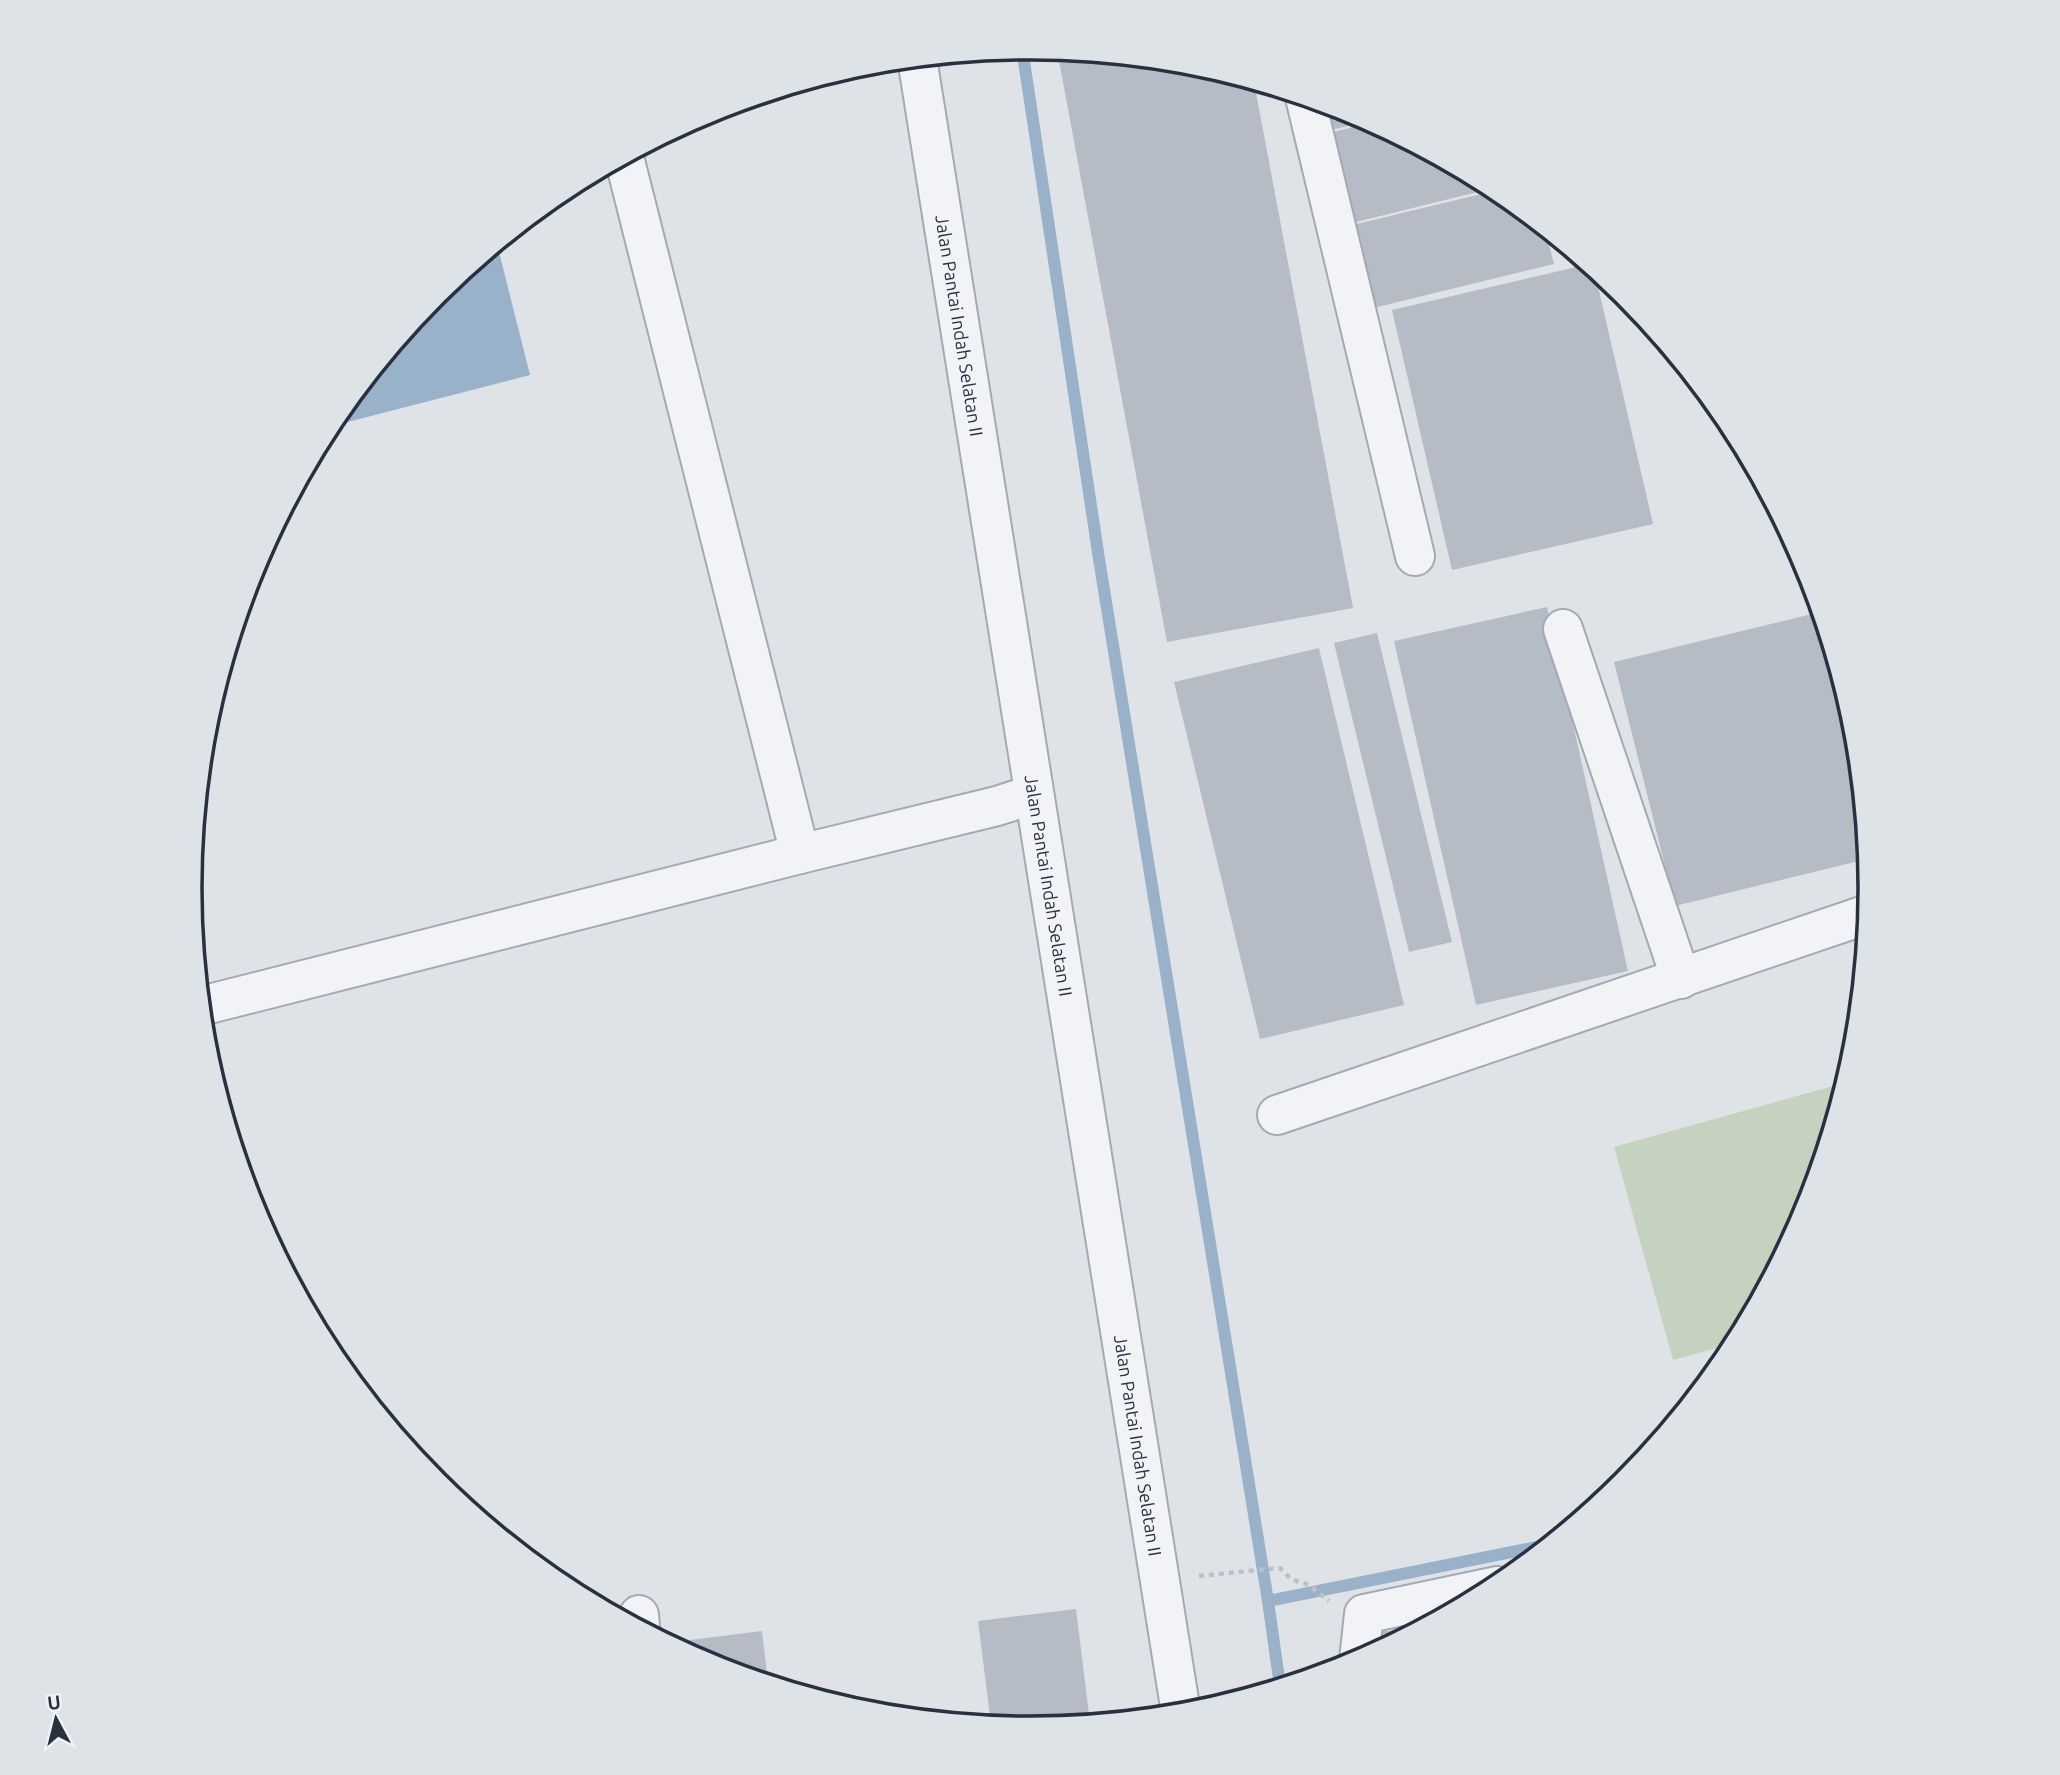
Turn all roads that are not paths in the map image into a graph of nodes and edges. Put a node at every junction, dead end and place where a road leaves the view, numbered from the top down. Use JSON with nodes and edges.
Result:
{"nodes":[{"id":1,"x":919,"y":68,"type":"edge"},
{"id":2,"x":1308,"y":108,"type":"edge"},
{"id":3,"x":626,"y":165,"type":"edge"},
{"id":4,"x":1415,"y":555,"type":"dead end"},
{"id":5,"x":1563,"y":629,"type":"dead end"},
{"id":6,"x":1034,"y":794,"type":"junction"},
{"id":7,"x":800,"y":854,"type":"junction"},
{"id":8,"x":1857,"y":918,"type":"edge"},
{"id":9,"x":1681,"y":979,"type":"junction"},
{"id":10,"x":210,"y":1004,"type":"edge"},
{"id":11,"x":1277,"y":1115,"type":"dead end"},
{"id":12,"x":1463,"y":1593,"type":"edge"},
{"id":13,"x":1361,"y":1646,"type":"edge"},
{"id":14,"x":1179,"y":1702,"type":"edge"}],
"edges":[{"from":1,"to":6,"type":"street","name":"Jalan Pantai Indah Selatan II"},
{"from":2,"to":4,"type":"street"},
{"from":3,"to":7,"type":"street"},
{"from":5,"to":9,"type":"street"},
{"from":6,"to":7,"type":"street"},
{"from":6,"to":14,"type":"street","name":"Jalan Pantai Indah Selatan II"},
{"from":7,"to":10,"type":"street"},
{"from":8,"to":9,"type":"street"},
{"from":9,"to":11,"type":"street"},
{"from":12,"to":13,"type":"street"}]}
